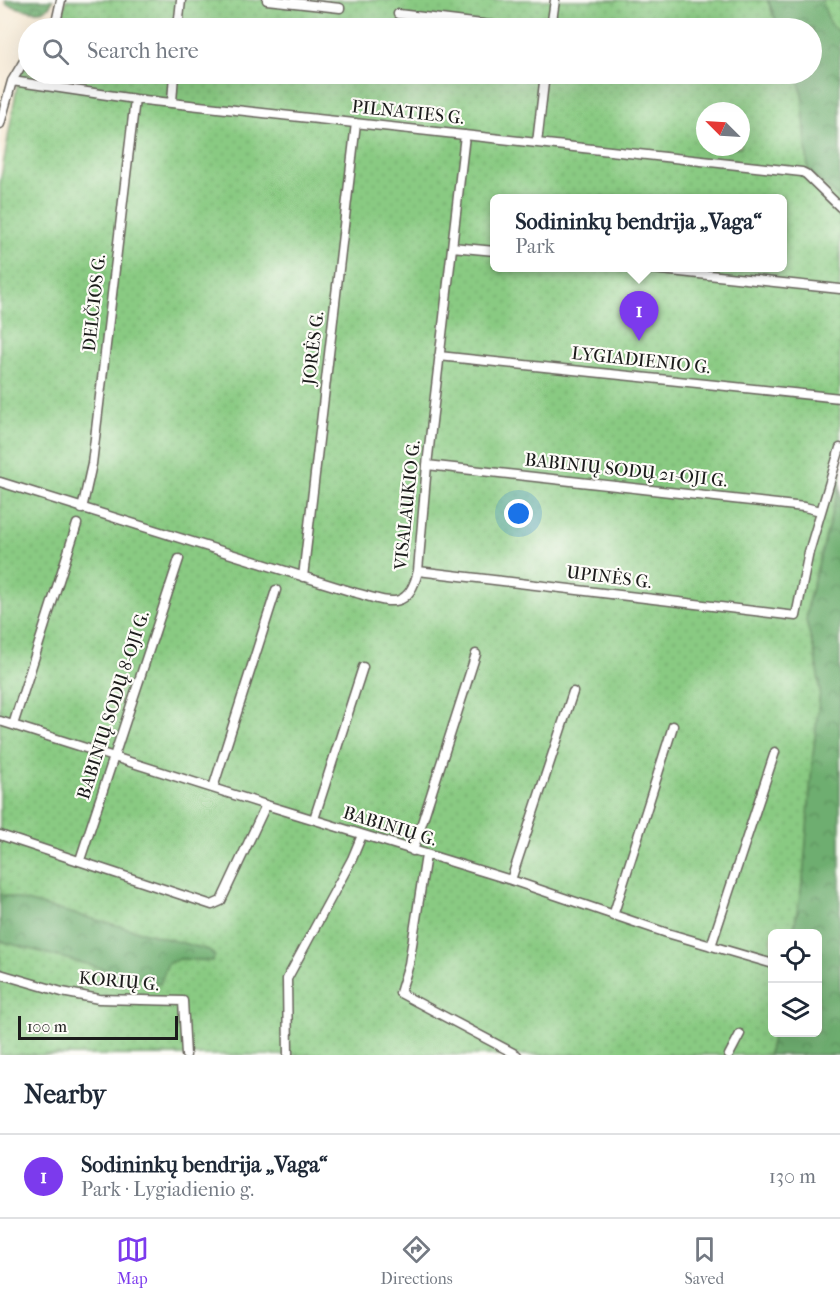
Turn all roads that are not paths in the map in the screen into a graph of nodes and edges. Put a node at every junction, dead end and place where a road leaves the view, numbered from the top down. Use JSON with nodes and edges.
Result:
{"nodes":[{"id":1,"x":61,"y":0,"type":"edge"},
{"id":2,"x":181,"y":0,"type":"edge"},
{"id":3,"x":267,"y":0,"type":"edge"},
{"id":4,"x":555,"y":0,"type":"edge"},
{"id":5,"x":340,"y":8,"type":"dead end"},
{"id":6,"x":398,"y":14,"type":"dead end"},
{"id":7,"x":57,"y":18,"type":"edge"},
{"id":8,"x":179,"y":18,"type":"edge"},
{"id":9,"x":432,"y":18,"type":"edge"},
{"id":10,"x":552,"y":18,"type":"edge"},
{"id":11,"x":18,"y":71,"type":"edge"},
{"id":12,"x":12,"y":81,"type":"junction"},
{"id":13,"x":18,"y":82,"type":"edge"},
{"id":14,"x":32,"y":84,"type":"edge"},
{"id":15,"x":173,"y":84,"type":"edge"},
{"id":16,"x":544,"y":84,"type":"edge"},
{"id":17,"x":135,"y":99,"type":"junction"},
{"id":18,"x":172,"y":102,"type":"junction"},
{"id":19,"x":356,"y":123,"type":"junction"},
{"id":20,"x":0,"y":124,"type":"edge"},
{"id":21,"x":465,"y":135,"type":"junction"},
{"id":22,"x":537,"y":143,"type":"junction"},
{"id":23,"x":840,"y":207,"type":"edge"},
{"id":24,"x":452,"y":247,"type":"junction"},
{"id":25,"x":490,"y":251,"type":"edge"},
{"id":26,"x":688,"y":272,"type":"edge"},
{"id":27,"x":840,"y":289,"type":"edge"},
{"id":28,"x":439,"y":356,"type":"junction"},
{"id":29,"x":840,"y":398,"type":"edge"},
{"id":30,"x":840,"y":448,"type":"edge"},
{"id":31,"x":428,"y":465,"type":"junction"},
{"id":32,"x":0,"y":482,"type":"edge"},
{"id":33,"x":82,"y":509,"type":"junction"},
{"id":34,"x":821,"y":511,"type":"junction"},
{"id":35,"x":77,"y":524,"type":"dead end"},
{"id":36,"x":179,"y":559,"type":"dead end"},
{"id":37,"x":418,"y":571,"type":"junction"},
{"id":38,"x":303,"y":577,"type":"junction"},
{"id":39,"x":276,"y":590,"type":"dead end"},
{"id":40,"x":476,"y":654,"type":"dead end"},
{"id":41,"x":363,"y":667,"type":"dead end"},
{"id":42,"x":573,"y":692,"type":"dead end"},
{"id":43,"x":0,"y":721,"type":"edge"},
{"id":44,"x":12,"y":725,"type":"junction"},
{"id":45,"x":673,"y":726,"type":"dead end"},
{"id":46,"x":775,"y":752,"type":"dead end"},
{"id":47,"x":113,"y":757,"type":"junction"},
{"id":48,"x":213,"y":788,"type":"junction"},
{"id":49,"x":266,"y":805,"type":"junction"},
{"id":50,"x":314,"y":819,"type":"junction"},
{"id":51,"x":0,"y":835,"type":"edge"},
{"id":52,"x":362,"y":835,"type":"junction"},
{"id":53,"x":413,"y":851,"type":"junction"},
{"id":54,"x":426,"y":855,"type":"junction"},
{"id":55,"x":80,"y":860,"type":"junction"},
{"id":56,"x":511,"y":880,"type":"junction"},
{"id":57,"x":613,"y":916,"type":"junction"},
{"id":58,"x":711,"y":946,"type":"junction"},
{"id":59,"x":768,"y":962,"type":"edge"},
{"id":60,"x":0,"y":974,"type":"edge"},
{"id":61,"x":740,"y":1034,"type":"dead end"},
{"id":62,"x":186,"y":1055,"type":"edge"},
{"id":63,"x":288,"y":1055,"type":"edge"},
{"id":64,"x":516,"y":1055,"type":"edge"},
{"id":65,"x":729,"y":1055,"type":"edge"}],
"edges":[{"from":1,"to":7,"type":"street"},
{"from":2,"to":8,"type":"street"},
{"from":3,"to":5,"type":"street"},
{"from":4,"to":10,"type":"street"},
{"from":6,"to":9,"type":"street"},
{"from":11,"to":12,"type":"street"},
{"from":12,"to":13,"type":"street","name":"PILNATIES G."},
{"from":12,"to":20,"type":"street"},
{"from":14,"to":17,"type":"street","name":"PILNATIES G."},
{"from":15,"to":18,"type":"street"},
{"from":16,"to":22,"type":"street"},
{"from":17,"to":18,"type":"street","name":"PILNATIES G."},
{"from":17,"to":33,"type":"street","name":"DELČIOS G."},
{"from":18,"to":19,"type":"street","name":"PILNATIES G."},
{"from":19,"to":21,"type":"street","name":"PILNATIES G."},
{"from":19,"to":38,"type":"street","name":"JORĖS G."},
{"from":21,"to":22,"type":"street","name":"PILNATIES G."},
{"from":21,"to":24,"type":"street","name":"VISALAUKIO G."},
{"from":22,"to":23,"type":"street","name":"PILNATIES G."},
{"from":24,"to":25,"type":"street"},
{"from":24,"to":28,"type":"street","name":"VISALAUKIO G."},
{"from":26,"to":27,"type":"street"},
{"from":28,"to":29,"type":"street","name":"LYGIADIENIO G."},
{"from":28,"to":31,"type":"street","name":"VISALAUKIO G."},
{"from":30,"to":34,"type":"street"},
{"from":31,"to":34,"type":"street","name":"BABINIŲ SODŲ 21-OJI G."},
{"from":31,"to":37,"type":"street","name":"VISALAUKIO G."},
{"from":32,"to":33,"type":"street","name":"VISALAUKIO G."},
{"from":33,"to":38,"type":"street","name":"VISALAUKIO G."},
{"from":34,"to":37,"type":"street","name":"UPINĖS G."},
{"from":35,"to":44,"type":"street"},
{"from":36,"to":47,"type":"street","name":"BABINIŲ SODŲ 8-OJI G."},
{"from":37,"to":38,"type":"street","name":"VISALAUKIO G."},
{"from":39,"to":48,"type":"street"},
{"from":40,"to":53,"type":"street"},
{"from":41,"to":50,"type":"street"},
{"from":42,"to":56,"type":"street"},
{"from":43,"to":44,"type":"street","name":"BABINIŲ G."},
{"from":44,"to":47,"type":"street","name":"BABINIŲ G."},
{"from":45,"to":57,"type":"street"},
{"from":46,"to":58,"type":"street"},
{"from":47,"to":48,"type":"street","name":"BABINIŲ G."},
{"from":47,"to":55,"type":"street","name":"BABINIŲ SODŲ 8-OJI G."},
{"from":48,"to":49,"type":"street","name":"BABINIŲ G."},
{"from":49,"to":50,"type":"street","name":"BABINIŲ G."},
{"from":49,"to":55,"type":"street"},
{"from":50,"to":52,"type":"street","name":"BABINIŲ G."},
{"from":51,"to":55,"type":"street"},
{"from":52,"to":53,"type":"street","name":"BABINIŲ G."},
{"from":52,"to":63,"type":"street"},
{"from":53,"to":54,"type":"street","name":"BABINIŲ G."},
{"from":54,"to":56,"type":"street","name":"BABINIŲ G."},
{"from":54,"to":64,"type":"street"},
{"from":56,"to":57,"type":"street","name":"BABINIŲ G."},
{"from":57,"to":58,"type":"street","name":"BABINIŲ G."},
{"from":58,"to":59,"type":"street","name":"BABINIŲ G."},
{"from":60,"to":62,"type":"street","name":"KORIŲ G."},
{"from":61,"to":65,"type":"street"}]}
